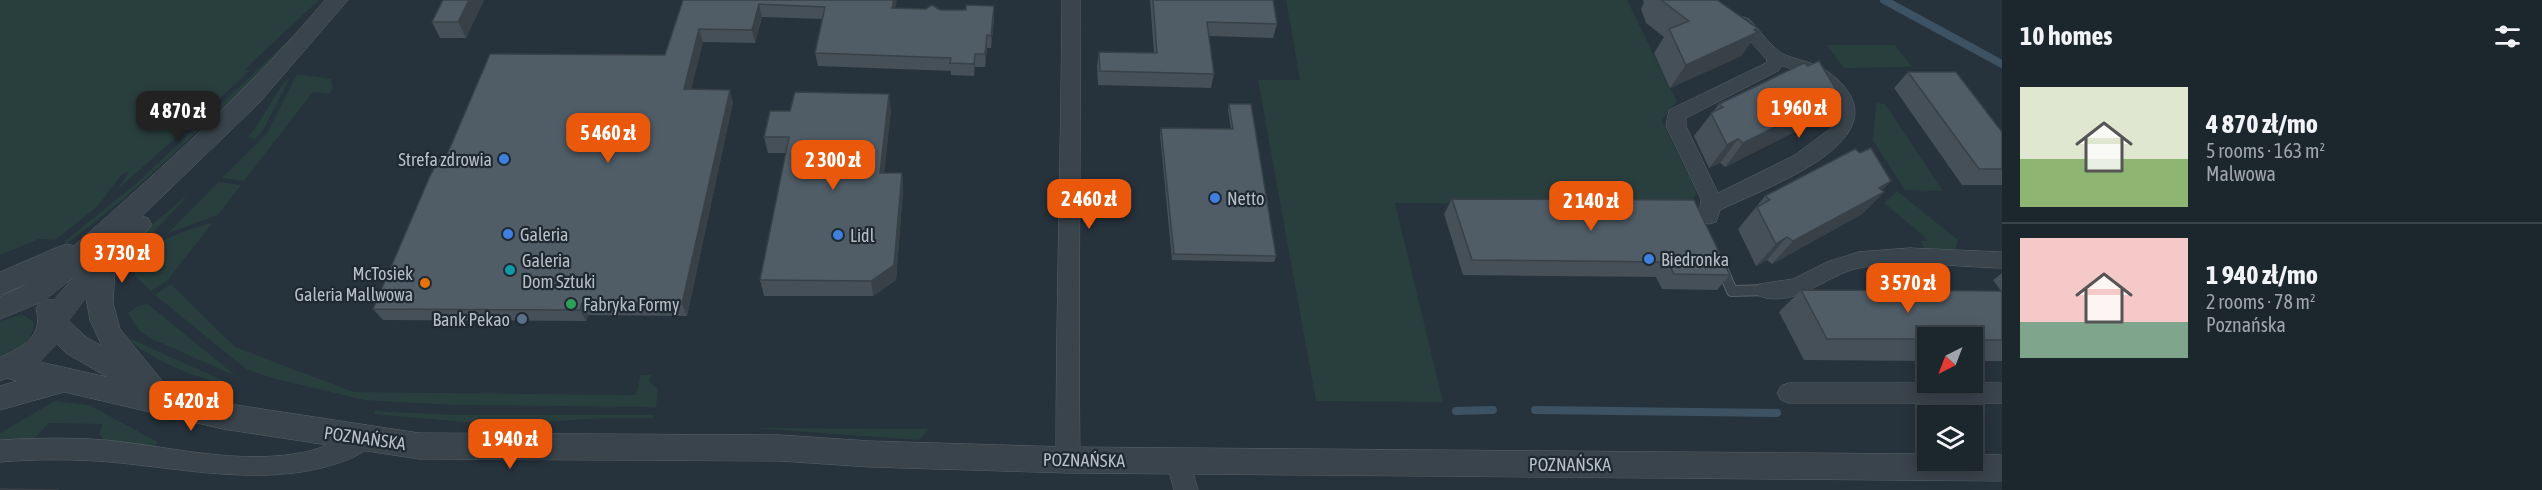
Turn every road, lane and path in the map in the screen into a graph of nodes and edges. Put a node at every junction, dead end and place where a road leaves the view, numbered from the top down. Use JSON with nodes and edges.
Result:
{"nodes":[{"id":1,"x":337,"y":0,"type":"edge"},
{"id":2,"x":1071,"y":0,"type":"edge"},
{"id":3,"x":1743,"y":23,"type":"edge"},
{"id":4,"x":1777,"y":59,"type":"junction"},
{"id":5,"x":102,"y":251,"type":"junction"},
{"id":6,"x":1714,"y":253,"type":"edge"},
{"id":7,"x":2002,"y":260,"type":"edge"},
{"id":8,"x":1767,"y":290,"type":"joint"},
{"id":9,"x":2,"y":302,"type":"edge"},
{"id":10,"x":53,"y":322,"type":"junction"},
{"id":11,"x":2,"y":369,"type":"edge"},
{"id":12,"x":50,"y":377,"type":"junction"},
{"id":13,"x":1789,"y":393,"type":"dead end"},
{"id":14,"x":2002,"y":393,"type":"edge"},
{"id":15,"x":0,"y":398,"type":"edge"},
{"id":16,"x":164,"y":398,"type":"junction"},
{"id":17,"x":364,"y":439,"type":"junction"},
{"id":18,"x":0,"y":451,"type":"edge"},
{"id":19,"x":1068,"y":460,"type":"junction"},
{"id":20,"x":1178,"y":460,"type":"junction"},
{"id":21,"x":2002,"y":468,"type":"edge"},
{"id":22,"x":1186,"y":490,"type":"edge"}],
"edges":[{"from":1,"to":5,"type":"street"},
{"from":2,"to":19,"type":"street"},
{"from":3,"to":4,"type":"street"},
{"from":4,"to":4,"type":"street"},
{"from":5,"to":9,"type":"street"},
{"from":5,"to":10,"type":"street"},
{"from":5,"to":16,"type":"street"},
{"from":6,"to":8,"type":"lane"},
{"from":7,"to":8,"type":"street"},
{"from":9,"to":10,"type":"street"},
{"from":10,"to":11,"type":"street"},
{"from":10,"to":16,"type":"street"},
{"from":11,"to":12,"type":"street"},
{"from":12,"to":15,"type":"street","name":"POZNAŃSKA"},
{"from":12,"to":16,"type":"street","name":"POZNAŃSKA"},
{"from":13,"to":14,"type":"street"},
{"from":16,"to":17,"type":"street","name":"POZNAŃSKA"},
{"from":17,"to":18,"type":"street"},
{"from":17,"to":19,"type":"street","name":"POZNAŃSKA"},
{"from":19,"to":20,"type":"street","name":"POZNAŃSKA"},
{"from":20,"to":21,"type":"street","name":"POZNAŃSKA"},
{"from":20,"to":22,"type":"street"}]}
